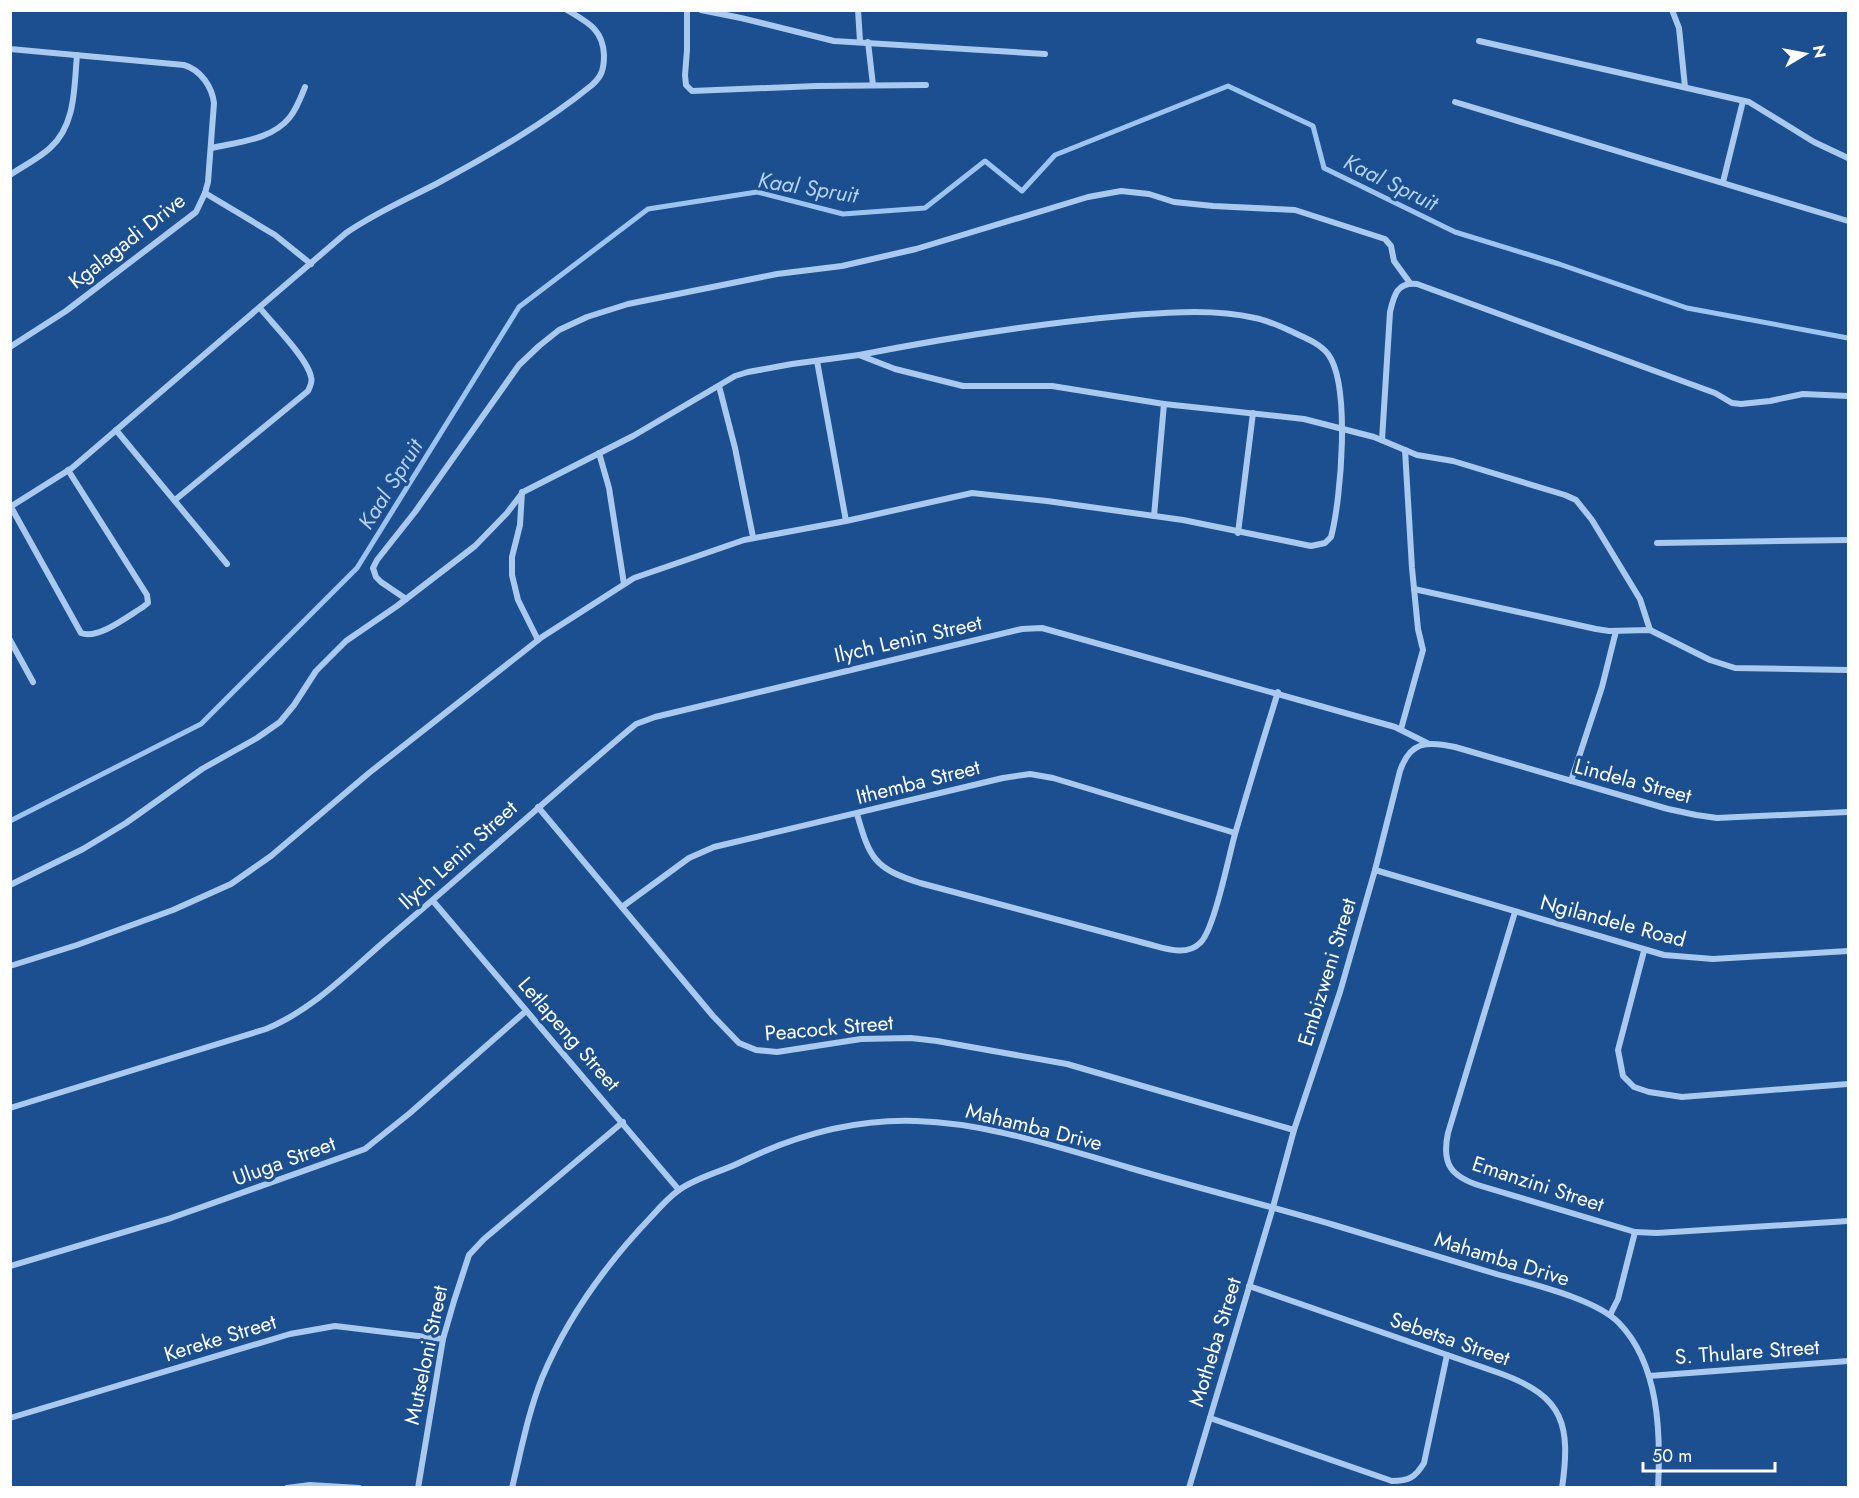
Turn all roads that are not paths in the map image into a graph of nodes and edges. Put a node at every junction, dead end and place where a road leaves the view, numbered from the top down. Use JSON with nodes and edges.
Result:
{"nodes":[{"id":1,"x":567,"y":10,"type":"edge"},
{"id":2,"x":687,"y":10,"type":"edge"},
{"id":3,"x":701,"y":10,"type":"edge"},
{"id":4,"x":858,"y":10,"type":"edge"},
{"id":5,"x":1672,"y":10,"type":"edge"},
{"id":6,"x":1479,"y":41,"type":"dead end"},
{"id":7,"x":864,"y":42,"type":"junction"},
{"id":8,"x":10,"y":49,"type":"edge"},
{"id":9,"x":1045,"y":54,"type":"dead end"},
{"id":10,"x":77,"y":55,"type":"junction"},
{"id":11,"x":926,"y":84,"type":"dead end"},
{"id":12,"x":873,"y":85,"type":"junction"},
{"id":13,"x":305,"y":87,"type":"dead end"},
{"id":14,"x":1685,"y":87,"type":"junction"},
{"id":15,"x":1743,"y":101,"type":"junction"},
{"id":16,"x":1455,"y":102,"type":"dead end"},
{"id":17,"x":211,"y":148,"type":"junction"},
{"id":18,"x":1848,"y":158,"type":"edge"},
{"id":19,"x":10,"y":175,"type":"edge"},
{"id":20,"x":1723,"y":182,"type":"junction"},
{"id":21,"x":205,"y":194,"type":"junction"},
{"id":22,"x":1848,"y":221,"type":"edge"},
{"id":23,"x":311,"y":264,"type":"junction"},
{"id":24,"x":1410,"y":283,"type":"junction"},
{"id":25,"x":260,"y":308,"type":"junction"},
{"id":26,"x":10,"y":347,"type":"edge"},
{"id":27,"x":860,"y":355,"type":"junction"},
{"id":28,"x":817,"y":361,"type":"junction"},
{"id":29,"x":719,"y":386,"type":"junction"},
{"id":30,"x":1848,"y":396,"type":"edge"},
{"id":31,"x":1164,"y":404,"type":"junction"},
{"id":32,"x":1252,"y":413,"type":"junction"},
{"id":33,"x":1343,"y":429,"type":"junction"},
{"id":34,"x":116,"y":430,"type":"junction"},
{"id":35,"x":1382,"y":440,"type":"junction"},
{"id":36,"x":1406,"y":450,"type":"junction"},
{"id":37,"x":599,"y":453,"type":"junction"},
{"id":38,"x":68,"y":470,"type":"junction"},
{"id":39,"x":523,"y":492,"type":"junction"},
{"id":40,"x":175,"y":500,"type":"junction"},
{"id":41,"x":11,"y":507,"type":"edge"},
{"id":42,"x":1154,"y":516,"type":"junction"},
{"id":43,"x":846,"y":520,"type":"junction"},
{"id":44,"x":1238,"y":532,"type":"junction"},
{"id":45,"x":753,"y":537,"type":"junction"},
{"id":46,"x":1848,"y":540,"type":"edge"},
{"id":47,"x":1657,"y":543,"type":"dead end"},
{"id":48,"x":227,"y":564,"type":"dead end"},
{"id":49,"x":624,"y":584,"type":"junction"},
{"id":50,"x":1414,"y":589,"type":"junction"},
{"id":51,"x":406,"y":599,"type":"junction"},
{"id":52,"x":1650,"y":630,"type":"junction"},
{"id":53,"x":1616,"y":631,"type":"junction"},
{"id":54,"x":10,"y":640,"type":"edge"},
{"id":55,"x":538,"y":640,"type":"junction"},
{"id":56,"x":1848,"y":670,"type":"edge"},
{"id":57,"x":33,"y":682,"type":"dead end"},
{"id":58,"x":1278,"y":692,"type":"junction"},
{"id":59,"x":1401,"y":729,"type":"junction"},
{"id":60,"x":1429,"y":744,"type":"junction"},
{"id":61,"x":1414,"y":748,"type":"joint"},
{"id":62,"x":1571,"y":781,"type":"junction"},
{"id":63,"x":538,"y":807,"type":"junction"},
{"id":64,"x":1848,"y":812,"type":"edge"},
{"id":65,"x":857,"y":814,"type":"junction"},
{"id":66,"x":1235,"y":833,"type":"junction"},
{"id":67,"x":1375,"y":870,"type":"junction"},
{"id":68,"x":10,"y":885,"type":"edge"},
{"id":69,"x":433,"y":901,"type":"junction"},
{"id":70,"x":622,"y":907,"type":"junction"},
{"id":71,"x":1515,"y":912,"type":"junction"},
{"id":72,"x":1644,"y":951,"type":"junction"},
{"id":73,"x":1848,"y":951,"type":"edge"},
{"id":74,"x":10,"y":966,"type":"edge"},
{"id":75,"x":526,"y":1011,"type":"junction"},
{"id":76,"x":1848,"y":1084,"type":"edge"},
{"id":77,"x":10,"y":1108,"type":"edge"},
{"id":78,"x":623,"y":1122,"type":"junction"},
{"id":79,"x":1294,"y":1130,"type":"junction"},
{"id":80,"x":679,"y":1190,"type":"junction"},
{"id":81,"x":1273,"y":1207,"type":"junction"},
{"id":82,"x":1848,"y":1221,"type":"edge"},
{"id":83,"x":1635,"y":1232,"type":"junction"},
{"id":84,"x":10,"y":1266,"type":"edge"},
{"id":85,"x":1249,"y":1287,"type":"junction"},
{"id":86,"x":1610,"y":1316,"type":"junction"},
{"id":87,"x":443,"y":1339,"type":"junction"},
{"id":88,"x":1447,"y":1355,"type":"junction"},
{"id":89,"x":1848,"y":1361,"type":"edge"},
{"id":90,"x":1648,"y":1376,"type":"junction"},
{"id":91,"x":10,"y":1418,"type":"edge"},
{"id":92,"x":1210,"y":1418,"type":"junction"},
{"id":93,"x":287,"y":1488,"type":"edge"},
{"id":94,"x":359,"y":1488,"type":"edge"},
{"id":95,"x":418,"y":1488,"type":"edge"},
{"id":96,"x":513,"y":1488,"type":"edge"},
{"id":97,"x":1189,"y":1488,"type":"edge"},
{"id":98,"x":1562,"y":1488,"type":"edge"},
{"id":99,"x":1658,"y":1488,"type":"edge"}],
"edges":[{"from":1,"to":23,"type":"street"},
{"from":2,"to":12,"type":"street"},
{"from":3,"to":7,"type":"street"},
{"from":4,"to":7,"type":"street"},
{"from":5,"to":14,"type":"street"},
{"from":6,"to":14,"type":"street"},
{"from":7,"to":9,"type":"street"},
{"from":7,"to":12,"type":"street"},
{"from":8,"to":10,"type":"street","name":"Kgalagadi Drive"},
{"from":10,"to":17,"type":"street","name":"Kgalagadi Drive"},
{"from":10,"to":19,"type":"street"},
{"from":11,"to":12,"type":"street"},
{"from":13,"to":17,"type":"street"},
{"from":14,"to":15,"type":"street"},
{"from":15,"to":18,"type":"street"},
{"from":15,"to":20,"type":"street"},
{"from":16,"to":20,"type":"street"},
{"from":17,"to":21,"type":"street","name":"Kgalagadi Drive"},
{"from":20,"to":22,"type":"street"},
{"from":21,"to":23,"type":"street"},
{"from":21,"to":26,"type":"street","name":"Kgalagadi Drive"},
{"from":23,"to":25,"type":"street"},
{"from":24,"to":30,"type":"street"},
{"from":24,"to":35,"type":"street"},
{"from":24,"to":51,"type":"street"},
{"from":25,"to":34,"type":"street"},
{"from":25,"to":40,"type":"street"},
{"from":27,"to":28,"type":"street"},
{"from":27,"to":31,"type":"street"},
{"from":27,"to":33,"type":"street"},
{"from":28,"to":29,"type":"street"},
{"from":28,"to":43,"type":"street"},
{"from":29,"to":37,"type":"street"},
{"from":29,"to":45,"type":"street"},
{"from":31,"to":32,"type":"street"},
{"from":31,"to":42,"type":"street"},
{"from":32,"to":33,"type":"street"},
{"from":32,"to":44,"type":"street"},
{"from":33,"to":35,"type":"street"},
{"from":33,"to":44,"type":"street"},
{"from":34,"to":38,"type":"street"},
{"from":34,"to":40,"type":"street"},
{"from":35,"to":36,"type":"street"},
{"from":36,"to":50,"type":"street"},
{"from":36,"to":52,"type":"street"},
{"from":37,"to":39,"type":"street"},
{"from":37,"to":49,"type":"street"},
{"from":38,"to":41,"type":"street"},
{"from":38,"to":41,"type":"street"},
{"from":39,"to":51,"type":"street"},
{"from":39,"to":55,"type":"street"},
{"from":40,"to":48,"type":"street"},
{"from":42,"to":43,"type":"street"},
{"from":42,"to":44,"type":"street"},
{"from":43,"to":45,"type":"street"},
{"from":45,"to":49,"type":"street"},
{"from":46,"to":47,"type":"street"},
{"from":49,"to":55,"type":"street"},
{"from":50,"to":53,"type":"street"},
{"from":50,"to":59,"type":"street"},
{"from":51,"to":68,"type":"street"},
{"from":52,"to":53,"type":"street"},
{"from":52,"to":56,"type":"street"},
{"from":53,"to":62,"type":"street"},
{"from":54,"to":57,"type":"street"},
{"from":55,"to":74,"type":"street"},
{"from":58,"to":59,"type":"street","name":"Ilych Lenin Street"},
{"from":58,"to":63,"type":"street","name":"Ilych Lenin Street"},
{"from":58,"to":66,"type":"street"},
{"from":59,"to":60,"type":"street","name":"Ilych Lenin Street"},
{"from":60,"to":61,"type":"street","name":"Lindela Street"},
{"from":60,"to":62,"type":"street","name":"Lindela Street"},
{"from":61,"to":67,"type":"street","name":"Embizweni Street"},
{"from":62,"to":64,"type":"street","name":"Lindela Street"},
{"from":63,"to":69,"type":"street","name":"Ilych Lenin Street"},
{"from":63,"to":70,"type":"street","name":"Peacock Street"},
{"from":65,"to":66,"type":"street","name":"Ithemba Street"},
{"from":65,"to":66,"type":"street"},
{"from":65,"to":70,"type":"street","name":"Ithemba Street"},
{"from":67,"to":71,"type":"street","name":"Ngilandele Road"},
{"from":67,"to":79,"type":"street","name":"Embizweni Street"},
{"from":69,"to":75,"type":"street","name":"Letlapeng Street"},
{"from":69,"to":77,"type":"street","name":"Ilych Lenin Street"},
{"from":70,"to":79,"type":"street","name":"Peacock Street"},
{"from":71,"to":72,"type":"street","name":"Ngilandele Road"},
{"from":71,"to":83,"type":"street","name":"Emanzini Street"},
{"from":72,"to":73,"type":"street","name":"Ngilandele Road"},
{"from":72,"to":76,"type":"street"},
{"from":75,"to":78,"type":"street","name":"Letlapeng Street"},
{"from":75,"to":84,"type":"street","name":"Uluga Street"},
{"from":78,"to":80,"type":"street","name":"Letlapeng Street"},
{"from":78,"to":87,"type":"street","name":"Mutseloni Street"},
{"from":79,"to":81,"type":"street","name":"Embizweni Street"},
{"from":80,"to":81,"type":"street","name":"Mahamba Drive"},
{"from":80,"to":96,"type":"street","name":"Mahamba Drive"},
{"from":81,"to":85,"type":"street","name":"Motheba Street"},
{"from":81,"to":86,"type":"street","name":"Mahamba Drive"},
{"from":82,"to":83,"type":"street","name":"Emanzini Street"},
{"from":83,"to":86,"type":"street"},
{"from":85,"to":88,"type":"street","name":"Sebetsa Street"},
{"from":85,"to":92,"type":"street","name":"Motheba Street"},
{"from":86,"to":90,"type":"street","name":"Mahamba Drive"},
{"from":87,"to":91,"type":"street","name":"Kereke Street"},
{"from":87,"to":95,"type":"street","name":"Mutseloni Street"},
{"from":88,"to":92,"type":"street"},
{"from":88,"to":98,"type":"street","name":"Sebetsa Street"},
{"from":89,"to":90,"type":"street","name":"S. Thulare Street"},
{"from":90,"to":99,"type":"street","name":"Mahamba Drive"},
{"from":92,"to":97,"type":"street","name":"Motheba Street"},
{"from":93,"to":94,"type":"street"}]}
